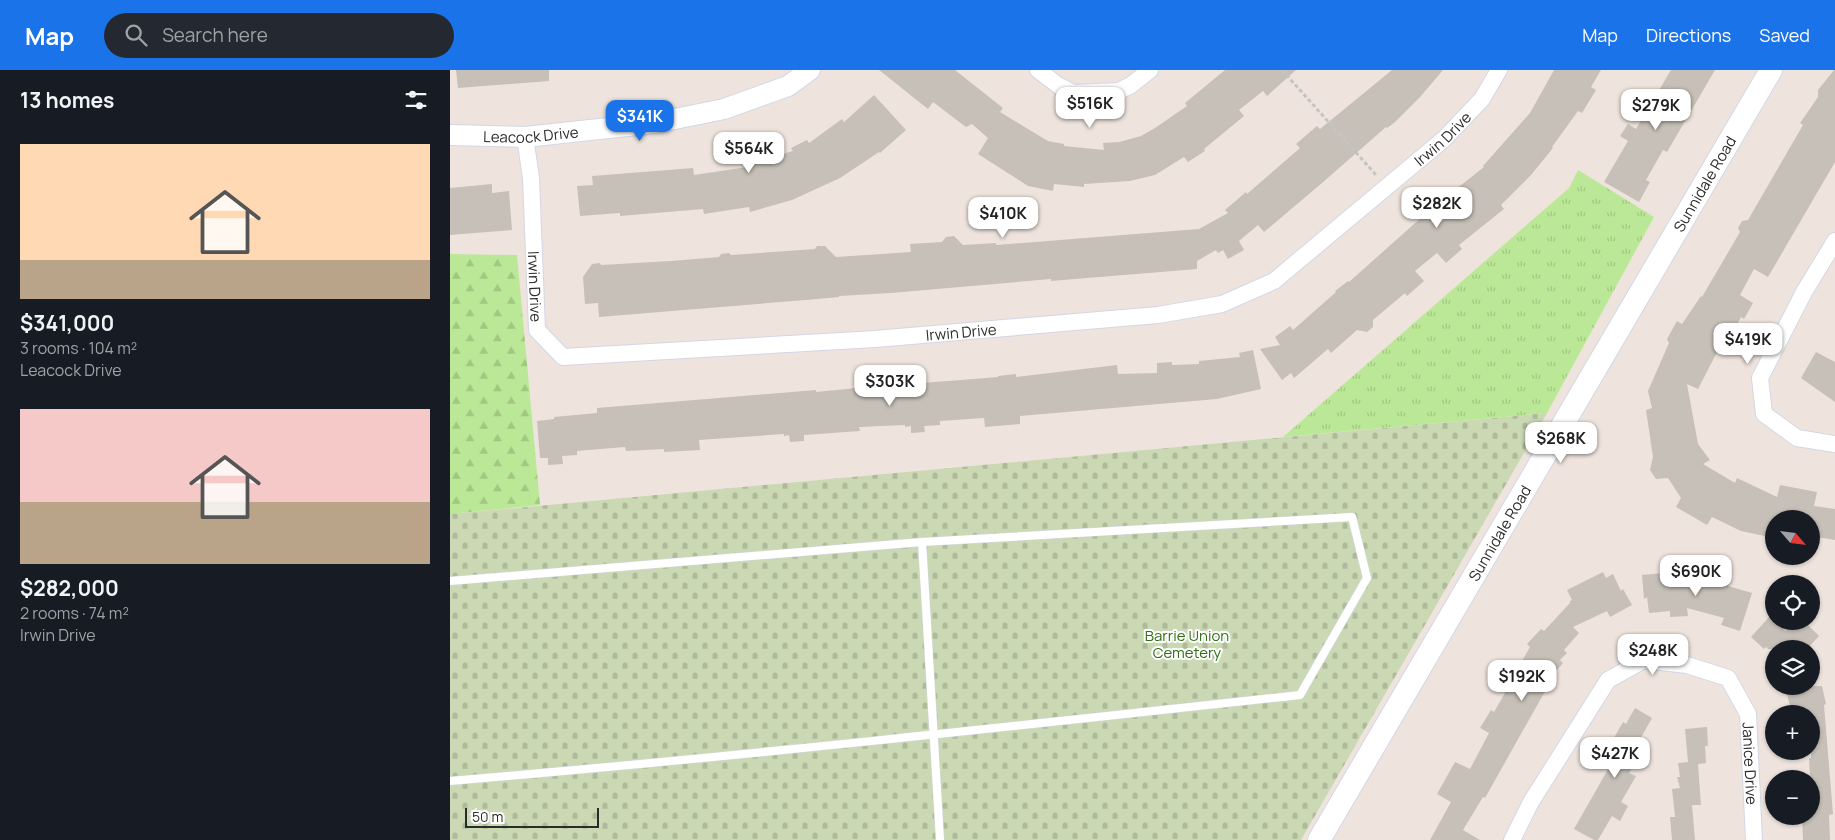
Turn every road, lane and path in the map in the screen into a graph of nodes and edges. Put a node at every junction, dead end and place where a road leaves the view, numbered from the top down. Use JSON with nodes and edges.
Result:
{"nodes":[{"id":1,"x":810,"y":70,"type":"edge"},
{"id":2,"x":1038,"y":70,"type":"edge"},
{"id":3,"x":1150,"y":70,"type":"edge"},
{"id":4,"x":1282,"y":70,"type":"edge"},
{"id":5,"x":1499,"y":70,"type":"edge"},
{"id":6,"x":1771,"y":70,"type":"edge"},
{"id":7,"x":450,"y":135,"type":"edge"},
{"id":8,"x":525,"y":137,"type":"junction"},
{"id":9,"x":1387,"y":188,"type":"junction"},
{"id":10,"x":1835,"y":241,"type":"edge"},
{"id":11,"x":1835,"y":444,"type":"edge"},
{"id":12,"x":922,"y":542,"type":"junction"},
{"id":13,"x":450,"y":580,"type":"edge"},
{"id":14,"x":933,"y":736,"type":"junction"},
{"id":15,"x":450,"y":780,"type":"edge"},
{"id":16,"x":940,"y":840,"type":"edge"},
{"id":17,"x":1319,"y":840,"type":"edge"},
{"id":18,"x":1512,"y":840,"type":"edge"},
{"id":19,"x":1754,"y":840,"type":"edge"}],
"edges":[{"from":1,"to":8,"type":"street","name":"Leacock Drive"},
{"from":2,"to":3,"type":"street"},
{"from":4,"to":9,"type":"path"},
{"from":5,"to":9,"type":"street","name":"Irwin Drive"},
{"from":6,"to":17,"type":"main road","name":"Sunnidale Road"},
{"from":7,"to":8,"type":"street","name":"Leacock Drive"},
{"from":8,"to":9,"type":"street","name":"Irwin Drive"},
{"from":10,"to":11,"type":"street"},
{"from":12,"to":13,"type":"lane"},
{"from":12,"to":14,"type":"lane"},
{"from":12,"to":14,"type":"lane"},
{"from":14,"to":15,"type":"lane"},
{"from":14,"to":16,"type":"lane"},
{"from":18,"to":19,"type":"street","name":"Janice Drive"}]}
